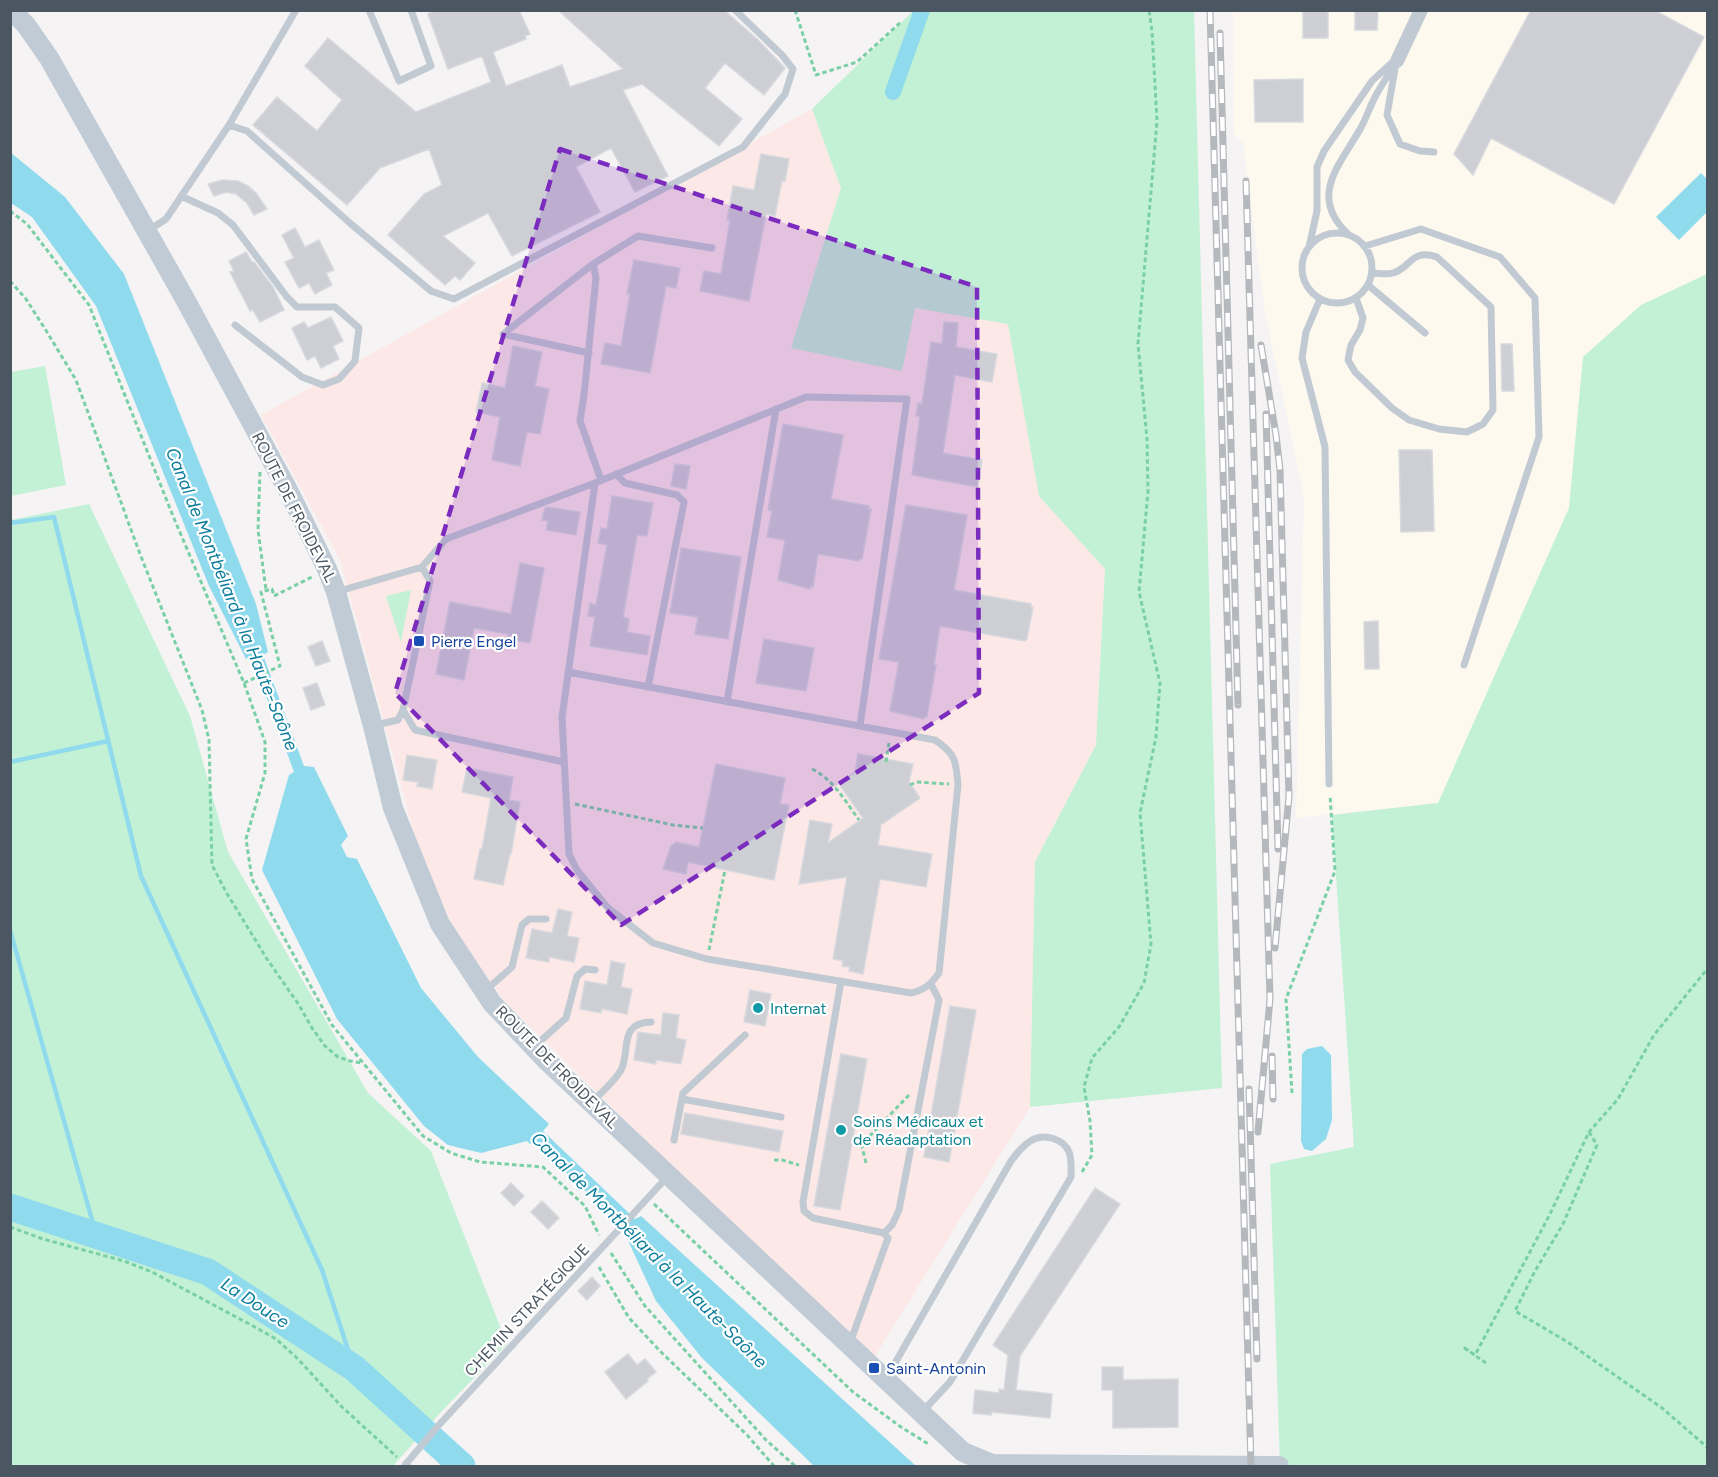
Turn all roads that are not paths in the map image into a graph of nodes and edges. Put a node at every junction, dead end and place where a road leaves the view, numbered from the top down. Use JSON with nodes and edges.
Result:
{"nodes":[{"id":1,"x":11,"y":10,"type":"edge"},
{"id":2,"x":296,"y":10,"type":"edge"},
{"id":3,"x":369,"y":10,"type":"edge"},
{"id":4,"x":411,"y":10,"type":"edge"},
{"id":5,"x":735,"y":10,"type":"edge"},
{"id":6,"x":1421,"y":10,"type":"edge"},
{"id":7,"x":1399,"y":58,"type":"junction"},
{"id":8,"x":229,"y":125,"type":"junction"},
{"id":9,"x":1434,"y":152,"type":"dead end"},
{"id":10,"x":181,"y":196,"type":"junction"},
{"id":11,"x":147,"y":232,"type":"junction"},
{"id":12,"x":1348,"y":234,"type":"junction"},
{"id":13,"x":1365,"y":246,"type":"junction"},
{"id":14,"x":1309,"y":247,"type":"junction"},
{"id":15,"x":712,"y":248,"type":"dead end"},
{"id":16,"x":593,"y":264,"type":"junction"},
{"id":17,"x":1372,"y":273,"type":"junction"},
{"id":18,"x":1368,"y":285,"type":"junction"},
{"id":19,"x":1356,"y":298,"type":"junction"},
{"id":20,"x":1320,"y":299,"type":"junction"},
{"id":21,"x":235,"y":325,"type":"dead end"},
{"id":22,"x":1425,"y":333,"type":"dead end"},
{"id":23,"x":588,"y":353,"type":"junction"},
{"id":24,"x":776,"y":409,"type":"junction"},
{"id":25,"x":616,"y":474,"type":"junction"},
{"id":26,"x":598,"y":482,"type":"junction"},
{"id":27,"x":422,"y":567,"type":"junction"},
{"id":28,"x":336,"y":592,"type":"junction"},
{"id":29,"x":1464,"y":665,"type":"dead end"},
{"id":30,"x":568,"y":672,"type":"junction"},
{"id":31,"x":648,"y":687,"type":"junction"},
{"id":32,"x":727,"y":702,"type":"junction"},
{"id":33,"x":403,"y":710,"type":"junction"},
{"id":34,"x":373,"y":726,"type":"junction"},
{"id":35,"x":860,"y":726,"type":"junction"},
{"id":36,"x":564,"y":762,"type":"junction"},
{"id":37,"x":1329,"y":783,"type":"road end"},
{"id":38,"x":546,"y":919,"type":"dead end"},
{"id":39,"x":595,"y":970,"type":"dead end"},
{"id":40,"x":841,"y":981,"type":"junction"},
{"id":41,"x":931,"y":984,"type":"junction"},
{"id":42,"x":485,"y":992,"type":"junction"},
{"id":43,"x":651,"y":1022,"type":"dead end"},
{"id":44,"x":744,"y":1035,"type":"dead end"},
{"id":45,"x":534,"y":1047,"type":"junction"},
{"id":46,"x":682,"y":1099,"type":"junction"},
{"id":47,"x":592,"y":1103,"type":"junction"},
{"id":48,"x":781,"y":1117,"type":"dead end"},
{"id":49,"x":674,"y":1140,"type":"dead end"},
{"id":50,"x":669,"y":1175,"type":"junction"},
{"id":51,"x":884,"y":1233,"type":"junction"},
{"id":52,"x":849,"y":1345,"type":"junction"},
{"id":53,"x":886,"y":1379,"type":"junction"},
{"id":54,"x":921,"y":1413,"type":"junction"},
{"id":55,"x":406,"y":1466,"type":"edge"},
{"id":56,"x":1279,"y":1466,"type":"edge"}],
"edges":[{"from":1,"to":11,"type":"street","name":"ROUTE DE FROIDEVAL"},
{"from":2,"to":8,"type":"lane"},
{"from":3,"to":4,"type":"lane"},
{"from":5,"to":8,"type":"lane"},
{"from":6,"to":7,"type":"street"},
{"from":7,"to":9,"type":"lane"},
{"from":7,"to":12,"type":"lane"},
{"from":7,"to":14,"type":"lane"},
{"from":8,"to":10,"type":"lane"},
{"from":10,"to":11,"type":"lane"},
{"from":10,"to":21,"type":"lane"},
{"from":11,"to":28,"type":"street","name":"ROUTE DE FROIDEVAL"},
{"from":12,"to":13,"type":"lane"},
{"from":12,"to":14,"type":"lane"},
{"from":13,"to":17,"type":"lane"},
{"from":13,"to":29,"type":"lane"},
{"from":14,"to":20,"type":"lane"},
{"from":15,"to":16,"type":"lane"},
{"from":16,"to":23,"type":"lane"},
{"from":16,"to":23,"type":"lane"},
{"from":17,"to":18,"type":"lane"},
{"from":17,"to":19,"type":"lane"},
{"from":18,"to":19,"type":"lane"},
{"from":18,"to":22,"type":"lane"},
{"from":19,"to":20,"type":"lane"},
{"from":20,"to":37,"type":"lane"},
{"from":23,"to":26,"type":"lane"},
{"from":24,"to":25,"type":"lane"},
{"from":24,"to":32,"type":"lane"},
{"from":24,"to":35,"type":"lane"},
{"from":25,"to":26,"type":"lane"},
{"from":25,"to":31,"type":"lane"},
{"from":26,"to":27,"type":"lane"},
{"from":26,"to":30,"type":"lane"},
{"from":27,"to":28,"type":"lane"},
{"from":27,"to":33,"type":"lane"},
{"from":28,"to":34,"type":"street","name":"ROUTE DE FROIDEVAL"},
{"from":30,"to":31,"type":"lane"},
{"from":30,"to":36,"type":"lane"},
{"from":31,"to":32,"type":"lane"},
{"from":32,"to":35,"type":"lane"},
{"from":33,"to":34,"type":"lane"},
{"from":33,"to":36,"type":"lane"},
{"from":34,"to":42,"type":"street","name":"ROUTE DE FROIDEVAL"},
{"from":35,"to":41,"type":"lane"},
{"from":36,"to":40,"type":"lane"},
{"from":38,"to":42,"type":"lane"},
{"from":39,"to":45,"type":"lane"},
{"from":40,"to":41,"type":"lane"},
{"from":40,"to":51,"type":"lane"},
{"from":41,"to":51,"type":"lane"},
{"from":42,"to":45,"type":"street","name":"ROUTE DE FROIDEVAL"},
{"from":43,"to":47,"type":"lane"},
{"from":44,"to":46,"type":"lane"},
{"from":45,"to":47,"type":"street","name":"ROUTE DE FROIDEVAL"},
{"from":46,"to":48,"type":"lane"},
{"from":46,"to":49,"type":"lane"},
{"from":47,"to":50,"type":"street","name":"ROUTE DE FROIDEVAL"},
{"from":50,"to":52,"type":"street","name":"ROUTE DE FROIDEVAL"},
{"from":50,"to":55,"type":"lane","name":"CHEMIN STRATÉGIQUE"},
{"from":51,"to":52,"type":"lane"},
{"from":52,"to":53,"type":"street","name":"ROUTE DE FROIDEVAL"},
{"from":53,"to":54,"type":"street","name":"ROUTE DE FROIDEVAL"},
{"from":53,"to":54,"type":"lane"},
{"from":54,"to":56,"type":"street","name":"ROUTE DE FROIDEVAL"}]}
